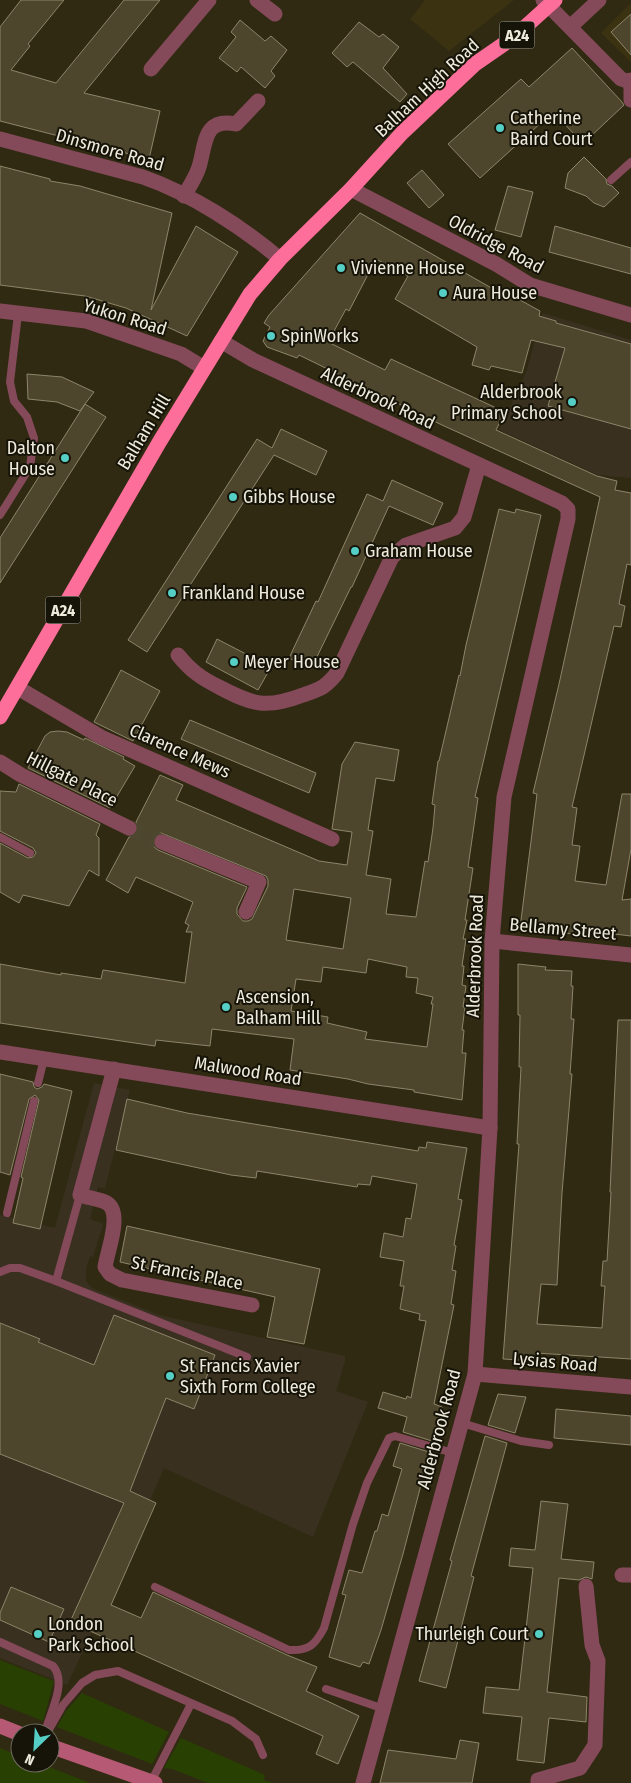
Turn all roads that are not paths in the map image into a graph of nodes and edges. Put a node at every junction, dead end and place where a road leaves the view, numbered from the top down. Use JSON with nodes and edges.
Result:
{"nodes":[{"id":1,"x":209,"y":0,"type":"edge"},
{"id":2,"x":257,"y":0,"type":"edge"},
{"id":3,"x":598,"y":0,"type":"edge"},
{"id":4,"x":549,"y":2,"type":"edge"},
{"id":5,"x":275,"y":14,"type":"dead end"},
{"id":6,"x":570,"y":27,"type":"junction"},
{"id":7,"x":151,"y":69,"type":"dead end"},
{"id":8,"x":631,"y":80,"type":"edge"},
{"id":9,"x":631,"y":84,"type":"edge"},
{"id":10,"x":631,"y":100,"type":"edge"},
{"id":11,"x":258,"y":101,"type":"dead end"},
{"id":12,"x":0,"y":139,"type":"edge"},
{"id":13,"x":631,"y":162,"type":"edge"},
{"id":14,"x":611,"y":180,"type":"dead end"},
{"id":15,"x":351,"y":189,"type":"junction"},
{"id":16,"x":184,"y":196,"type":"junction"},
{"id":17,"x":280,"y":259,"type":"junction"},
{"id":18,"x":0,"y":313,"type":"edge"},
{"id":19,"x":18,"y":314,"type":"junction"},
{"id":20,"x":631,"y":315,"type":"edge"},
{"id":21,"x":220,"y":341,"type":"junction"},
{"id":22,"x":204,"y":368,"type":"junction"},
{"id":23,"x":479,"y":465,"type":"junction"},
{"id":24,"x":0,"y":515,"type":"edge"},
{"id":25,"x":178,"y":655,"type":"dead end"},
{"id":26,"x":18,"y":688,"type":"junction"},
{"id":27,"x":0,"y":718,"type":"edge"},
{"id":28,"x":0,"y":762,"type":"edge"},
{"id":29,"x":129,"y":828,"type":"tunnel mouth"},
{"id":30,"x":0,"y":837,"type":"edge"},
{"id":31,"x":332,"y":839,"type":"dead end"},
{"id":32,"x":162,"y":842,"type":"tunnel mouth"},
{"id":33,"x":30,"y":853,"type":"dead end"},
{"id":34,"x":246,"y":912,"type":"dead end"},
{"id":35,"x":492,"y":942,"type":"junction"},
{"id":36,"x":631,"y":955,"type":"edge"},
{"id":37,"x":0,"y":1052,"type":"edge"},
{"id":38,"x":44,"y":1059,"type":"junction"},
{"id":39,"x":114,"y":1069,"type":"junction"},
{"id":40,"x":38,"y":1083,"type":"dead end"},
{"id":41,"x":34,"y":1101,"type":"dead end"},
{"id":42,"x":490,"y":1128,"type":"junction"},
{"id":43,"x":80,"y":1195,"type":"junction"},
{"id":44,"x":7,"y":1213,"type":"dead end"},
{"id":45,"x":0,"y":1272,"type":"edge"},
{"id":46,"x":56,"y":1281,"type":"junction"},
{"id":47,"x":252,"y":1305,"type":"dead end"},
{"id":48,"x":247,"y":1357,"type":"dead end"},
{"id":49,"x":475,"y":1374,"type":"junction"},
{"id":50,"x":631,"y":1387,"type":"edge"},
{"id":51,"x":462,"y":1423,"type":"junction"},
{"id":52,"x":549,"y":1445,"type":"dead end"},
{"id":53,"x":453,"y":1453,"type":"junction"},
{"id":54,"x":586,"y":1586,"type":"dead end"},
{"id":55,"x":156,"y":1587,"type":"dead end"},
{"id":56,"x":0,"y":1642,"type":"edge"},
{"id":57,"x":326,"y":1689,"type":"dead end"},
{"id":58,"x":191,"y":1704,"type":"junction"},
{"id":59,"x":384,"y":1709,"type":"junction"},
{"id":60,"x":49,"y":1723,"type":"edge"},
{"id":61,"x":52,"y":1723,"type":"edge"},
{"id":62,"x":60,"y":1749,"type":"edge"},
{"id":63,"x":263,"y":1755,"type":"dead end"},
{"id":64,"x":153,"y":1782,"type":"edge"},
{"id":65,"x":363,"y":1783,"type":"edge"},
{"id":66,"x":538,"y":1783,"type":"edge"}],
"edges":[{"from":1,"to":7,"type":"street"},
{"from":2,"to":5,"type":"street"},
{"from":3,"to":6,"type":"street"},
{"from":4,"to":6,"type":"street"},
{"from":4,"to":15,"type":"highway","name":"Balham High Road","number":"A24"},
{"from":6,"to":8,"type":"street"},
{"from":9,"to":10,"type":"street"},
{"from":11,"to":16,"type":"street"},
{"from":12,"to":16,"type":"street","name":"Dinsmore Road"},
{"from":13,"to":14,"type":"lane"},
{"from":15,"to":17,"type":"highway","name":"Balham Hill","number":"A24"},
{"from":15,"to":20,"type":"street","name":"Oldridge Road"},
{"from":16,"to":17,"type":"street","name":"Dinsmore Road"},
{"from":17,"to":21,"type":"highway","name":"Balham Hill","number":"A24"},
{"from":18,"to":19,"type":"street","name":"Yukon Road"},
{"from":19,"to":22,"type":"street","name":"Yukon Road"},
{"from":19,"to":24,"type":"lane"},
{"from":21,"to":22,"type":"highway","name":"Balham Hill","number":"A24"},
{"from":21,"to":23,"type":"street","name":"Alderbrook Road"},
{"from":22,"to":26,"type":"highway","name":"Balham Hill","number":"A24"},
{"from":23,"to":25,"type":"street"},
{"from":23,"to":35,"type":"street","name":"Alderbrook Road"},
{"from":26,"to":27,"type":"highway","name":"Balham Hill","number":"A24"},
{"from":26,"to":31,"type":"street","name":"Clarence Mews"},
{"from":28,"to":29,"type":"street","name":"Hillgate Place"},
{"from":30,"to":33,"type":"lane"},
{"from":32,"to":34,"type":"street"},
{"from":35,"to":36,"type":"street","name":"Bellamy Street"},
{"from":35,"to":42,"type":"street","name":"Alderbrook Road"},
{"from":37,"to":38,"type":"street","name":"Malwood Road"},
{"from":38,"to":39,"type":"street","name":"Malwood Road"},
{"from":38,"to":40,"type":"lane"},
{"from":39,"to":42,"type":"street","name":"Malwood Road"},
{"from":39,"to":43,"type":"street"},
{"from":41,"to":44,"type":"lane"},
{"from":42,"to":49,"type":"street","name":"Alderbrook Road"},
{"from":43,"to":46,"type":"lane"},
{"from":43,"to":47,"type":"street","name":"St Francis Place"},
{"from":45,"to":46,"type":"lane"},
{"from":46,"to":48,"type":"lane"},
{"from":49,"to":50,"type":"street","name":"Lysias Road"},
{"from":49,"to":51,"type":"street","name":"Alderbrook Road"},
{"from":51,"to":52,"type":"lane"},
{"from":51,"to":53,"type":"street","name":"Alderbrook Road"},
{"from":53,"to":55,"type":"lane"},
{"from":53,"to":59,"type":"street","name":"Alderbrook Road"},
{"from":54,"to":66,"type":"street"},
{"from":56,"to":60,"type":"lane"},
{"from":57,"to":59,"type":"lane"},
{"from":58,"to":61,"type":"lane"},
{"from":58,"to":63,"type":"lane"},
{"from":58,"to":64,"type":"lane"},
{"from":59,"to":65,"type":"street","name":"Alderbrook Road"},
{"from":62,"to":64,"type":"main road"}]}
